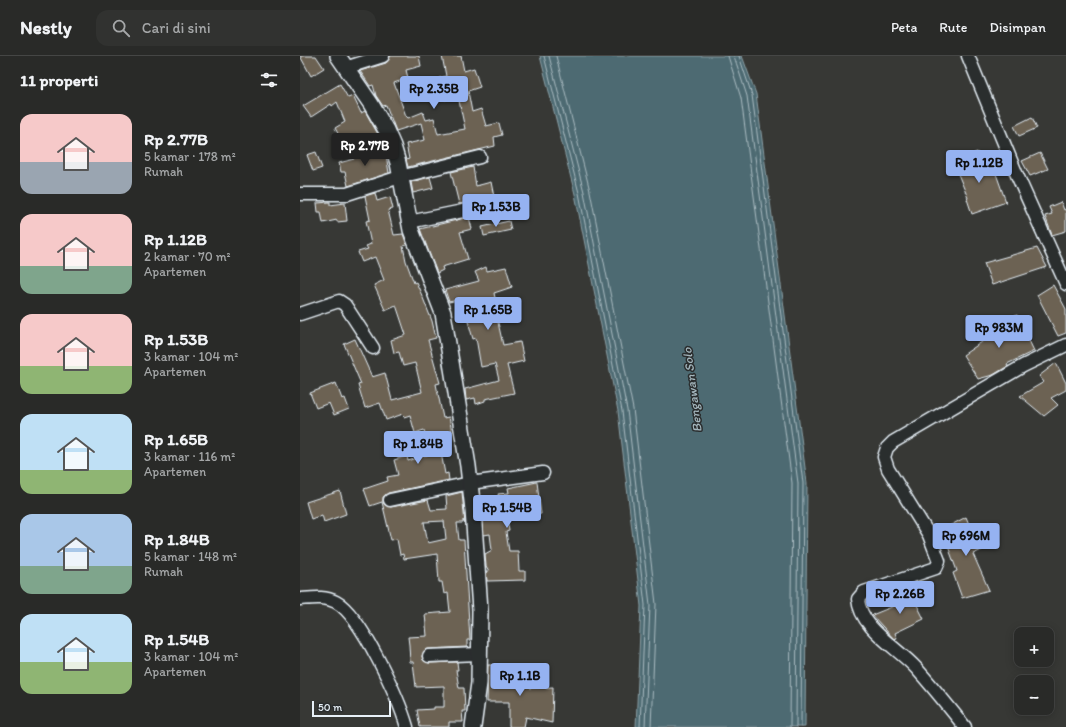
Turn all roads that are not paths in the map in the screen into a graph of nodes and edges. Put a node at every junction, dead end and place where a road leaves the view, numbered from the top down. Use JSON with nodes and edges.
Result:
{"nodes":[{"id":1,"x":383,"y":56,"type":"edge"},
{"id":2,"x":968,"y":56,"type":"edge"},
{"id":3,"x":342,"y":62,"type":"edge"},
{"id":4,"x":480,"y":157,"type":"dead end"},
{"id":5,"x":400,"y":177,"type":"junction"},
{"id":6,"x":300,"y":194,"type":"edge"},
{"id":7,"x":497,"y":204,"type":"dead end"},
{"id":8,"x":409,"y":222,"type":"junction"},
{"id":9,"x":1066,"y":284,"type":"edge"},
{"id":10,"x":300,"y":314,"type":"edge"},
{"id":11,"x":1066,"y":344,"type":"edge"},
{"id":12,"x":372,"y":348,"type":"dead end"},
{"id":13,"x":543,"y":473,"type":"dead end"},
{"id":14,"x":470,"y":483,"type":"junction"},
{"id":15,"x":390,"y":500,"type":"dead end"},
{"id":16,"x":300,"y":599,"type":"edge"},
{"id":17,"x":479,"y":654,"type":"junction"},
{"id":18,"x":429,"y":656,"type":"dead end"},
{"id":19,"x":407,"y":727,"type":"edge"},
{"id":20,"x":473,"y":727,"type":"edge"},
{"id":21,"x":964,"y":727,"type":"edge"}],
"edges":[{"from":1,"to":3,"type":"street"},
{"from":2,"to":9,"type":"street"},
{"from":3,"to":5,"type":"street"},
{"from":4,"to":5,"type":"street"},
{"from":5,"to":6,"type":"street"},
{"from":5,"to":8,"type":"street"},
{"from":7,"to":8,"type":"street"},
{"from":8,"to":14,"type":"street"},
{"from":10,"to":12,"type":"street"},
{"from":11,"to":21,"type":"street"},
{"from":13,"to":14,"type":"street"},
{"from":14,"to":15,"type":"street"},
{"from":14,"to":17,"type":"street"},
{"from":16,"to":19,"type":"street"},
{"from":17,"to":18,"type":"street"},
{"from":17,"to":20,"type":"street"}]}
